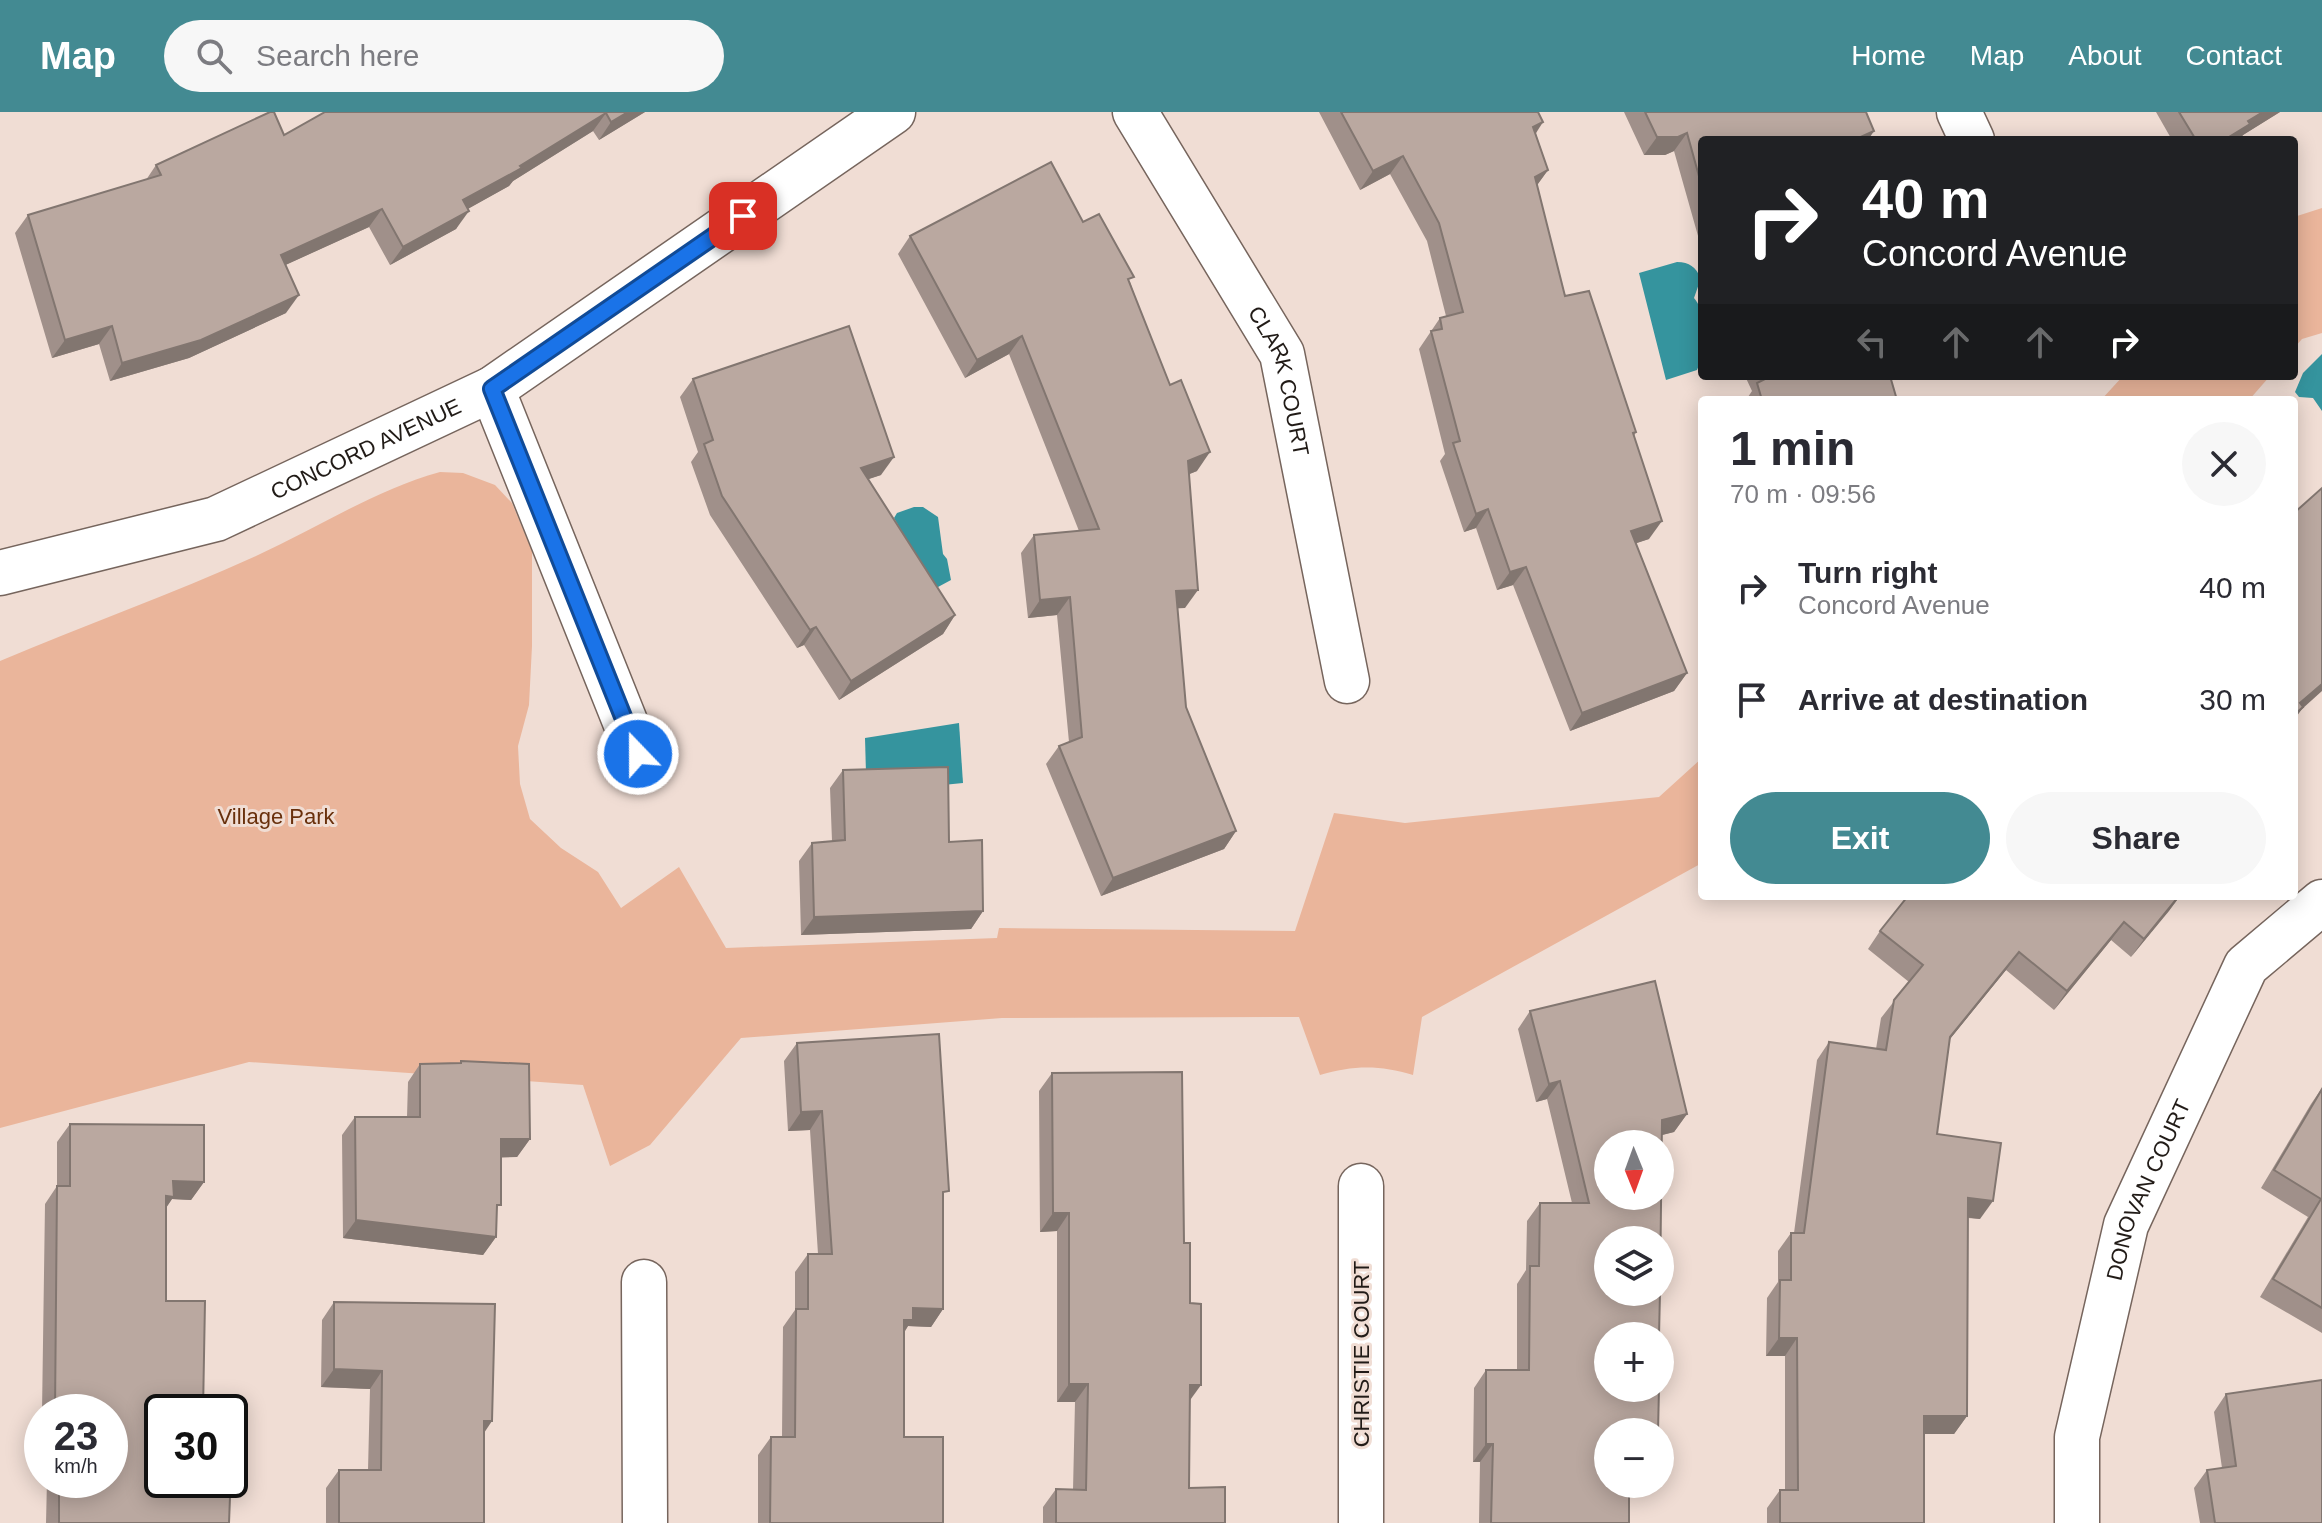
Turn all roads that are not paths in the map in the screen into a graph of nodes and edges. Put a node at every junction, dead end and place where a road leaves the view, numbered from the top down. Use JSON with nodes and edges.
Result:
{"nodes":[{"id":1,"x":893,"y":112,"type":"edge"},
{"id":2,"x":1135,"y":112,"type":"edge"},
{"id":3,"x":1959,"y":112,"type":"edge"},
{"id":4,"x":1970,"y":136,"type":"edge"},
{"id":5,"x":492,"y":389,"type":"junction"},
{"id":6,"x":0,"y":573,"type":"edge"},
{"id":7,"x":1347,"y":681,"type":"dead end"},
{"id":8,"x":638,"y":754,"type":"dead end"},
{"id":9,"x":2322,"y":902,"type":"edge"},
{"id":10,"x":1361,"y":1186,"type":"dead end"},
{"id":11,"x":644,"y":1282,"type":"dead end"},
{"id":12,"x":645,"y":1523,"type":"edge"},
{"id":13,"x":1361,"y":1523,"type":"edge"},
{"id":14,"x":2077,"y":1523,"type":"edge"}],
"edges":[{"from":1,"to":5,"type":"street","name":"CONCORD AVENUE"},
{"from":2,"to":7,"type":"street","name":"CLARK COURT"},
{"from":3,"to":4,"type":"street"},
{"from":5,"to":6,"type":"street","name":"CONCORD AVENUE"},
{"from":5,"to":8,"type":"street"},
{"from":9,"to":14,"type":"street","name":"DONOVAN COURT"},
{"from":10,"to":13,"type":"street","name":"CHRISTIE COURT"},
{"from":11,"to":12,"type":"street"}]}
